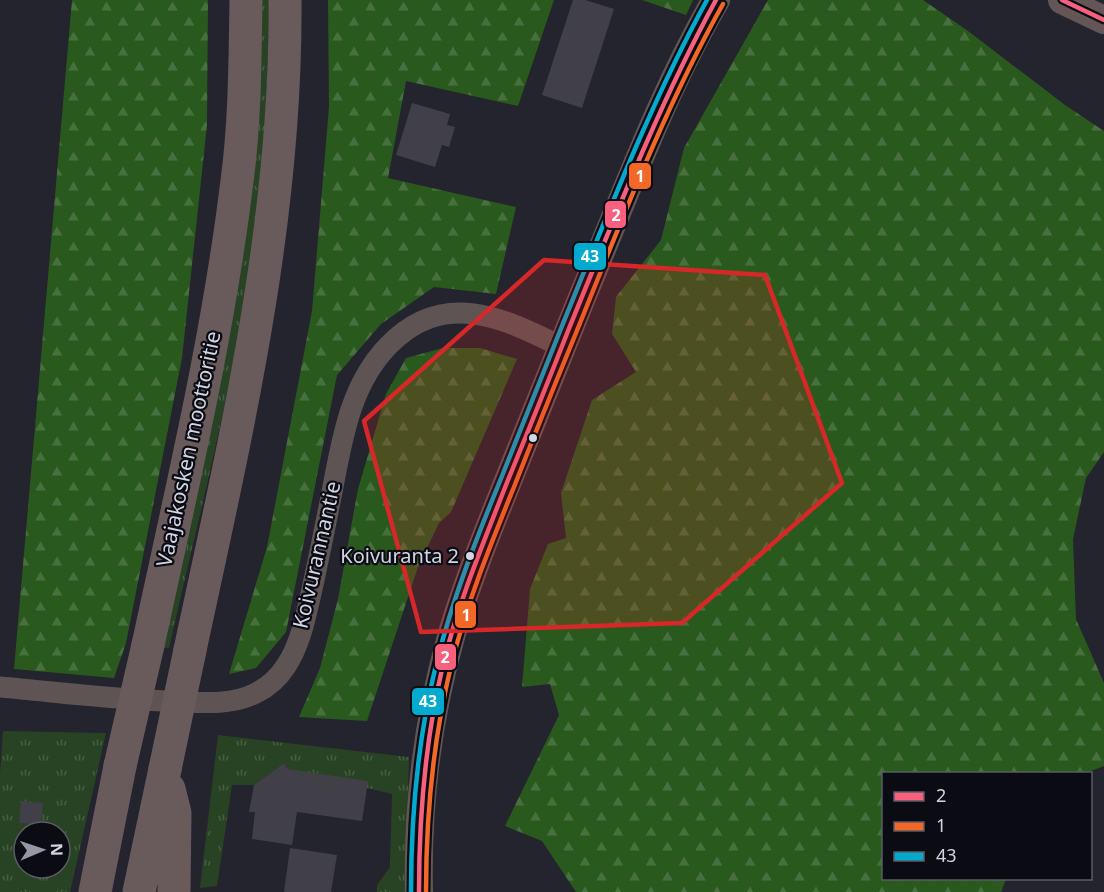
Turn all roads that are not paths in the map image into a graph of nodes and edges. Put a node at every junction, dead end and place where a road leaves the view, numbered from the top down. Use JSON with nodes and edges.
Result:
{"nodes":[{"id":1,"x":246,"y":0,"type":"edge"},
{"id":2,"x":285,"y":0,"type":"edge"},
{"id":3,"x":716,"y":0,"type":"edge"},
{"id":4,"x":1062,"y":0,"type":"edge"},
{"id":5,"x":1104,"y":20,"type":"edge"},
{"id":6,"x":562,"y":347,"type":"junction"},
{"id":7,"x":0,"y":687,"type":"edge"},
{"id":8,"x":165,"y":769,"type":"junction"},
{"id":9,"x":95,"y":892,"type":"edge"},
{"id":10,"x":139,"y":892,"type":"edge"},
{"id":11,"x":174,"y":892,"type":"edge"},
{"id":12,"x":418,"y":892,"type":"edge"}],
"edges":[{"from":1,"to":9,"type":"highway","name":"Vaajakosken moottoritie","bridge":true},
{"from":2,"to":8,"type":"highway","name":"Vaajakosken moottoritie","bridge":true},
{"from":3,"to":6,"type":"main road"},
{"from":4,"to":5,"type":"main road"},
{"from":6,"to":7,"type":"street","name":"Koivurannantie"},
{"from":6,"to":12,"type":"main road"},
{"from":8,"to":10,"type":"highway","name":"Vaajakosken moottoritie"},
{"from":8,"to":11,"type":"highway"}]}
